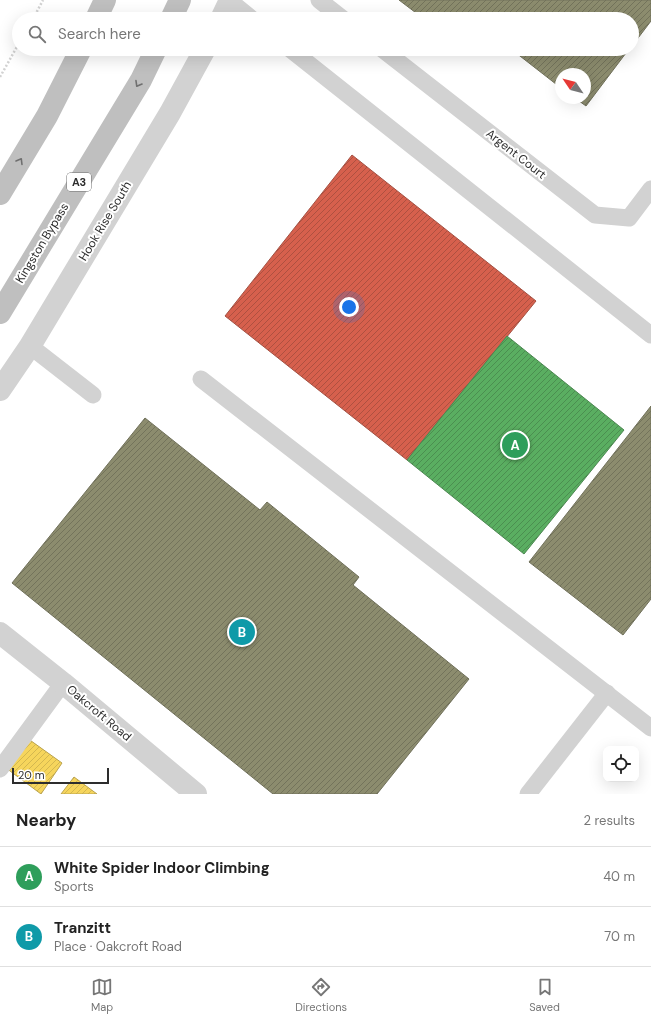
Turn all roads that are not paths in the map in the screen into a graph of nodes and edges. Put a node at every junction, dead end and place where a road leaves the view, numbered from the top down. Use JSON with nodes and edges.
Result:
{"nodes":[{"id":1,"x":105,"y":0,"type":"edge"},
{"id":2,"x":180,"y":0,"type":"edge"},
{"id":3,"x":319,"y":0,"type":"edge"},
{"id":4,"x":227,"y":7,"type":"edge"},
{"id":5,"x":99,"y":12,"type":"edge"},
{"id":6,"x":174,"y":12,"type":"edge"},
{"id":7,"x":237,"y":12,"type":"edge"},
{"id":8,"x":334,"y":12,"type":"edge"},
{"id":9,"x":77,"y":56,"type":"edge"},
{"id":10,"x":153,"y":56,"type":"edge"},
{"id":11,"x":201,"y":56,"type":"edge"},
{"id":12,"x":299,"y":56,"type":"edge"},
{"id":13,"x":391,"y":56,"type":"edge"},
{"id":14,"x":651,"y":190,"type":"edge"},
{"id":15,"x":0,"y":194,"type":"edge"},
{"id":16,"x":0,"y":313,"type":"edge"},
{"id":17,"x":651,"y":335,"type":"edge"},
{"id":18,"x":30,"y":346,"type":"junction"},
{"id":19,"x":200,"y":379,"type":"dead end"},
{"id":20,"x":0,"y":390,"type":"edge"},
{"id":21,"x":93,"y":395,"type":"dead end"},
{"id":22,"x":0,"y":633,"type":"edge"},
{"id":23,"x":63,"y":683,"type":"junction"},
{"id":24,"x":607,"y":694,"type":"junction"},
{"id":25,"x":651,"y":728,"type":"edge"},
{"id":26,"x":0,"y":769,"type":"edge"},
{"id":27,"x":196,"y":794,"type":"edge"},
{"id":28,"x":528,"y":794,"type":"edge"}],
"edges":[{"from":1,"to":5,"type":"highway"},
{"from":2,"to":6,"type":"highway"},
{"from":3,"to":8,"type":"lane"},
{"from":4,"to":7,"type":"lane"},
{"from":15,"to":9,"type":"highway","one_way":true},
{"from":10,"to":16,"type":"highway","name":"Kingston Bypass","number":"A3","one_way":true},
{"from":11,"to":18,"type":"street","name":"Hook Rise South"},
{"from":12,"to":17,"type":"lane"},
{"from":13,"to":14,"type":"lane","name":"Argent Court"},
{"from":18,"to":20,"type":"street","name":"Hook Rise South"},
{"from":18,"to":21,"type":"lane"},
{"from":19,"to":24,"type":"lane"},
{"from":22,"to":23,"type":"street","name":"Oakcroft Road"},
{"from":23,"to":26,"type":"lane"},
{"from":23,"to":27,"type":"street","name":"Oakcroft Road"},
{"from":24,"to":25,"type":"lane"},
{"from":24,"to":28,"type":"lane"}]}
